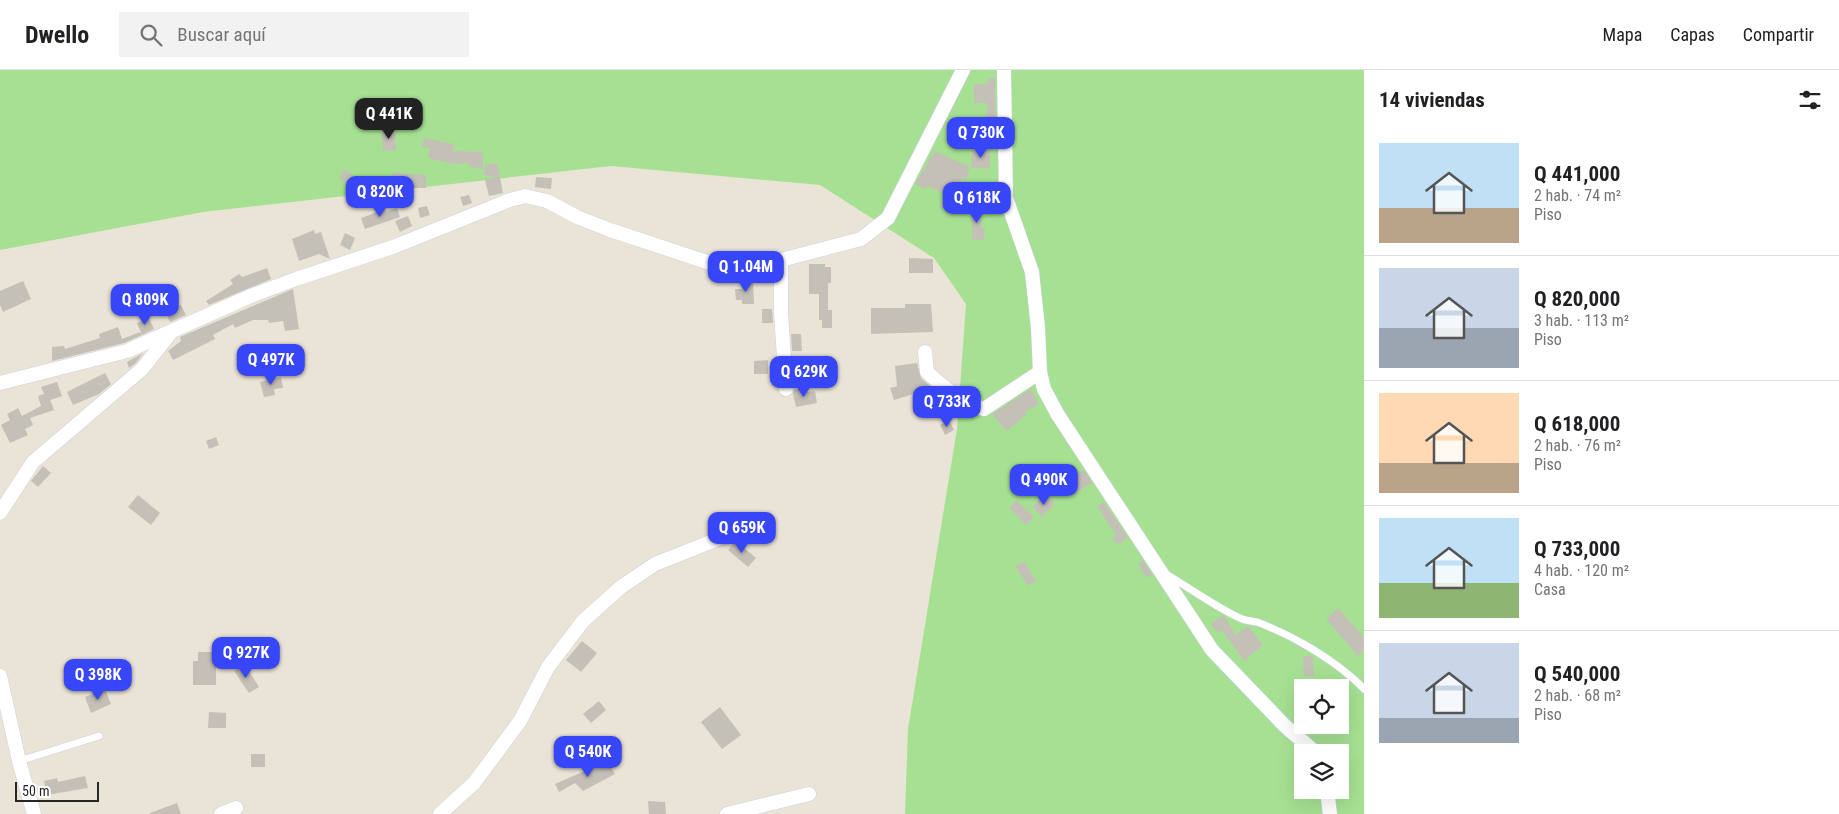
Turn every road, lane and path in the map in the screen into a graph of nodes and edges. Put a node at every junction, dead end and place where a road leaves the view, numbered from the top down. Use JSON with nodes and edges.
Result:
{"nodes":[{"id":1,"x":963,"y":70,"type":"edge"},
{"id":2,"x":1004,"y":70,"type":"edge"},
{"id":3,"x":781,"y":260,"type":"junction"},
{"id":4,"x":170,"y":334,"type":"junction"},
{"id":5,"x":925,"y":352,"type":"dead end"},
{"id":6,"x":1040,"y":372,"type":"junction"},
{"id":7,"x":0,"y":383,"type":"edge"},
{"id":8,"x":786,"y":389,"type":"dead end"},
{"id":9,"x":0,"y":512,"type":"edge"},
{"id":10,"x":718,"y":540,"type":"dead end"},
{"id":11,"x":1161,"y":571,"type":"junction"},
{"id":12,"x":0,"y":676,"type":"edge"},
{"id":13,"x":1364,"y":689,"type":"edge"},
{"id":14,"x":99,"y":736,"type":"dead end"},
{"id":15,"x":1306,"y":744,"type":"edge"},
{"id":16,"x":19,"y":760,"type":"junction"},
{"id":17,"x":810,"y":794,"type":"dead end"},
{"id":18,"x":1328,"y":799,"type":"edge"},
{"id":19,"x":236,"y":808,"type":"dead end"},
{"id":20,"x":34,"y":814,"type":"edge"},
{"id":21,"x":222,"y":814,"type":"edge"},
{"id":22,"x":440,"y":814,"type":"edge"},
{"id":23,"x":727,"y":814,"type":"edge"},
{"id":24,"x":1330,"y":814,"type":"edge"}],
"edges":[{"from":1,"to":3,"type":"street"},
{"from":2,"to":6,"type":"street"},
{"from":3,"to":4,"type":"street"},
{"from":3,"to":8,"type":"street"},
{"from":4,"to":7,"type":"street"},
{"from":4,"to":9,"type":"street"},
{"from":5,"to":6,"type":"street"},
{"from":6,"to":11,"type":"street"},
{"from":10,"to":22,"type":"street"},
{"from":11,"to":13,"type":"lane"},
{"from":11,"to":15,"type":"street"},
{"from":12,"to":16,"type":"street"},
{"from":14,"to":16,"type":"lane"},
{"from":16,"to":20,"type":"street"},
{"from":17,"to":23,"type":"street"},
{"from":18,"to":24,"type":"street"},
{"from":19,"to":21,"type":"street"}]}
